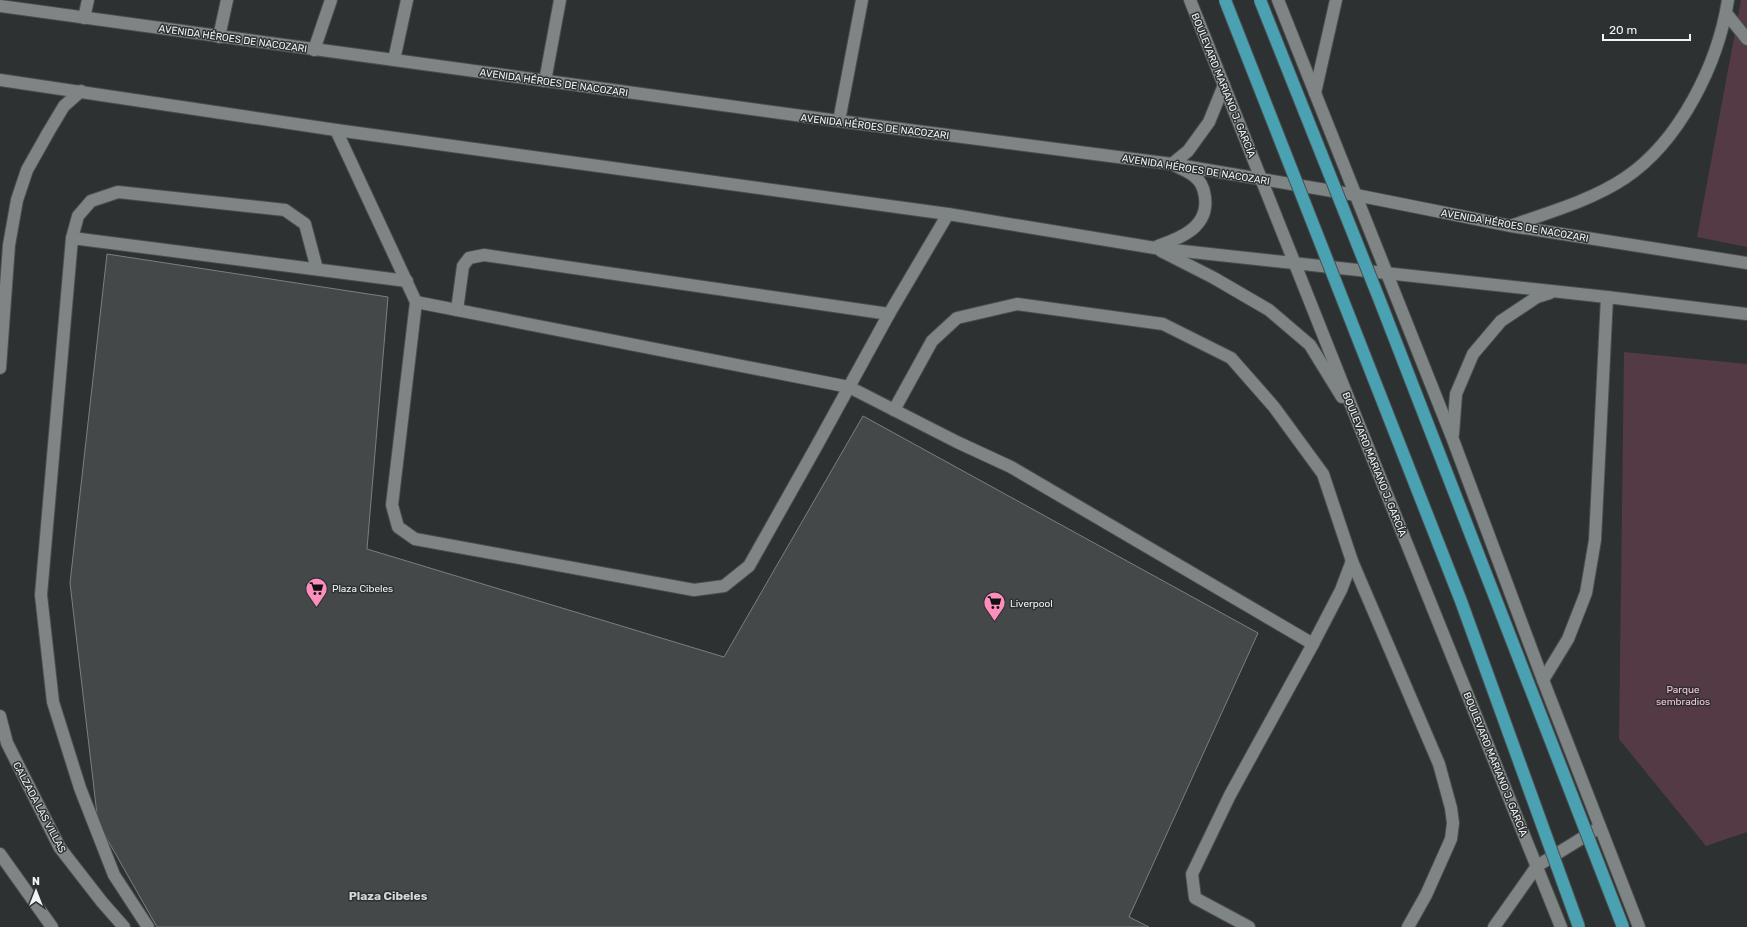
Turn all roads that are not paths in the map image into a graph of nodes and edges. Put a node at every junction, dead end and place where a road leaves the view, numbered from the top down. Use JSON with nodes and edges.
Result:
{"nodes":[{"id":1,"x":88,"y":0,"type":"edge"},
{"id":2,"x":227,"y":0,"type":"edge"},
{"id":3,"x":331,"y":0,"type":"edge"},
{"id":4,"x":407,"y":0,"type":"edge"},
{"id":5,"x":560,"y":0,"type":"edge"},
{"id":6,"x":862,"y":0,"type":"edge"},
{"id":7,"x":1190,"y":0,"type":"edge"},
{"id":8,"x":1225,"y":0,"type":"edge"},
{"id":9,"x":1260,"y":0,"type":"edge"},
{"id":10,"x":1278,"y":0,"type":"edge"},
{"id":11,"x":1336,"y":0,"type":"edge"},
{"id":12,"x":1728,"y":0,"type":"edge"},
{"id":13,"x":0,"y":6,"type":"edge"},
{"id":14,"x":1726,"y":13,"type":"junction"},
{"id":15,"x":84,"y":18,"type":"junction"},
{"id":16,"x":219,"y":36,"type":"junction"},
{"id":17,"x":1747,"y":39,"type":"edge"},
{"id":18,"x":314,"y":50,"type":"junction"},
{"id":19,"x":394,"y":60,"type":"junction"},
{"id":20,"x":0,"y":80,"type":"edge"},
{"id":21,"x":545,"y":81,"type":"junction"},
{"id":22,"x":1224,"y":85,"type":"junction"},
{"id":23,"x":81,"y":92,"type":"junction"},
{"id":24,"x":1315,"y":93,"type":"junction"},
{"id":25,"x":839,"y":121,"type":"junction"},
{"id":26,"x":336,"y":130,"type":"junction"},
{"id":27,"x":1172,"y":164,"type":"junction"},
{"id":28,"x":1262,"y":179,"type":"junction"},
{"id":29,"x":1356,"y":195,"type":"junction"},
{"id":30,"x":948,"y":214,"type":"junction"},
{"id":31,"x":1511,"y":226,"type":"junction"},
{"id":32,"x":72,"y":238,"type":"junction"},
{"id":33,"x":1155,"y":248,"type":"junction"},
{"id":34,"x":1295,"y":263,"type":"junction"},
{"id":35,"x":1747,"y":263,"type":"edge"},
{"id":36,"x":317,"y":269,"type":"junction"},
{"id":37,"x":1386,"y":273,"type":"junction"},
{"id":38,"x":407,"y":281,"type":"junction"},
{"id":39,"x":1556,"y":292,"type":"junction"},
{"id":40,"x":1607,"y":297,"type":"junction"},
{"id":41,"x":416,"y":302,"type":"junction"},
{"id":42,"x":457,"y":310,"type":"junction"},
{"id":43,"x":888,"y":314,"type":"junction"},
{"id":44,"x":1747,"y":314,"type":"edge"},
{"id":45,"x":0,"y":368,"type":"edge"},
{"id":46,"x":849,"y":387,"type":"junction"},
{"id":47,"x":894,"y":410,"type":"junction"},
{"id":48,"x":1359,"y":425,"type":"junction"},
{"id":49,"x":1452,"y":437,"type":"junction"},
{"id":50,"x":1352,"y":561,"type":"junction"},
{"id":51,"x":1313,"y":644,"type":"junction"},
{"id":52,"x":1543,"y":680,"type":"junction"},
{"id":53,"x":0,"y":716,"type":"edge"},
{"id":54,"x":1600,"y":826,"type":"junction"},
{"id":55,"x":0,"y":854,"type":"edge"},
{"id":56,"x":1537,"y":866,"type":"junction"},
{"id":57,"x":52,"y":927,"type":"edge"},
{"id":58,"x":124,"y":927,"type":"edge"},
{"id":59,"x":148,"y":927,"type":"edge"},
{"id":60,"x":1249,"y":927,"type":"edge"},
{"id":61,"x":1408,"y":927,"type":"edge"},
{"id":62,"x":1494,"y":927,"type":"edge"},
{"id":63,"x":1561,"y":927,"type":"edge"},
{"id":64,"x":1579,"y":927,"type":"edge"},
{"id":65,"x":1623,"y":927,"type":"edge"},
{"id":66,"x":1639,"y":927,"type":"edge"}],
"edges":[{"from":1,"to":15,"type":"main road"},
{"from":2,"to":16,"type":"main road"},
{"from":3,"to":18,"type":"main road"},
{"from":4,"to":19,"type":"main road"},
{"from":5,"to":21,"type":"main road"},
{"from":6,"to":25,"type":"main road"},
{"from":7,"to":22,"type":"main road","name":"BOULEVARD MARIANO J. GARCÍA"},
{"from":8,"to":64,"type":"main road","bridge":true},
{"from":9,"to":65,"type":"main road","bridge":true},
{"from":10,"to":24,"type":"main road"},
{"from":11,"to":24,"type":"main road"},
{"from":12,"to":14,"type":"main road"},
{"from":13,"to":15,"type":"main road","name":"AVENIDA HÉROES DE NACOZARI"},
{"from":14,"to":17,"type":"main road"},
{"from":14,"to":31,"type":"main road"},
{"from":15,"to":16,"type":"main road","name":"AVENIDA HÉROES DE NACOZARI"},
{"from":16,"to":18,"type":"main road","name":"AVENIDA HÉROES DE NACOZARI"},
{"from":18,"to":19,"type":"main road","name":"AVENIDA HÉROES DE NACOZARI"},
{"from":19,"to":21,"type":"main road","name":"AVENIDA HÉROES DE NACOZARI"},
{"from":20,"to":23,"type":"main road"},
{"from":21,"to":25,"type":"main road","name":"AVENIDA HÉROES DE NACOZARI"},
{"from":22,"to":27,"type":"main road"},
{"from":22,"to":28,"type":"main road","name":"BOULEVARD MARIANO J. GARCÍA"},
{"from":23,"to":26,"type":"main road"},
{"from":23,"to":45,"type":"main road"},
{"from":24,"to":29,"type":"main road"},
{"from":25,"to":27,"type":"main road","name":"AVENIDA HÉROES DE NACOZARI"},
{"from":26,"to":30,"type":"main road"},
{"from":26,"to":38,"type":"main road"},
{"from":27,"to":28,"type":"main road","name":"AVENIDA HÉROES DE NACOZARI"},
{"from":27,"to":33,"type":"main road"},
{"from":28,"to":29,"type":"main road","name":"AVENIDA HÉROES DE NACOZARI"},
{"from":28,"to":34,"type":"main road","name":"BOULEVARD MARIANO J. GARCÍA"},
{"from":29,"to":31,"type":"main road","name":"AVENIDA HÉROES DE NACOZARI"},
{"from":29,"to":37,"type":"main road"},
{"from":30,"to":33,"type":"main road"},
{"from":30,"to":43,"type":"main road"},
{"from":31,"to":35,"type":"main road","name":"AVENIDA HÉROES DE NACOZARI"},
{"from":32,"to":36,"type":"main road"},
{"from":32,"to":36,"type":"main road"},
{"from":32,"to":59,"type":"main road"},
{"from":33,"to":34,"type":"main road"},
{"from":33,"to":48,"type":"main road"},
{"from":34,"to":37,"type":"main road"},
{"from":34,"to":48,"type":"main road","name":"BOULEVARD MARIANO J. GARCÍA"},
{"from":36,"to":38,"type":"main road"},
{"from":37,"to":39,"type":"main road"},
{"from":37,"to":49,"type":"main road"},
{"from":38,"to":41,"type":"main road"},
{"from":39,"to":40,"type":"main road"},
{"from":39,"to":49,"type":"main road"},
{"from":40,"to":44,"type":"main road"},
{"from":40,"to":52,"type":"main road"},
{"from":41,"to":42,"type":"main road"},
{"from":41,"to":46,"type":"main road"},
{"from":42,"to":43,"type":"main road"},
{"from":42,"to":46,"type":"main road"},
{"from":43,"to":46,"type":"main road"},
{"from":46,"to":47,"type":"main road"},
{"from":47,"to":50,"type":"main road"},
{"from":47,"to":51,"type":"main road"},
{"from":48,"to":56,"type":"main road","name":"BOULEVARD MARIANO J. GARCÍA"},
{"from":49,"to":52,"type":"main road"},
{"from":50,"to":51,"type":"main road"},
{"from":50,"to":61,"type":"main road"},
{"from":51,"to":60,"type":"main road"},
{"from":52,"to":54,"type":"main road"},
{"from":53,"to":58,"type":"main road","name":"CALZADA LAS VILLAS"},
{"from":54,"to":56,"type":"main road"},
{"from":54,"to":66,"type":"main road"},
{"from":55,"to":57,"type":"main road"},
{"from":56,"to":62,"type":"main road"},
{"from":56,"to":63,"type":"main road","name":"BOULEVARD MARIANO J. GARCÍA"}]}
